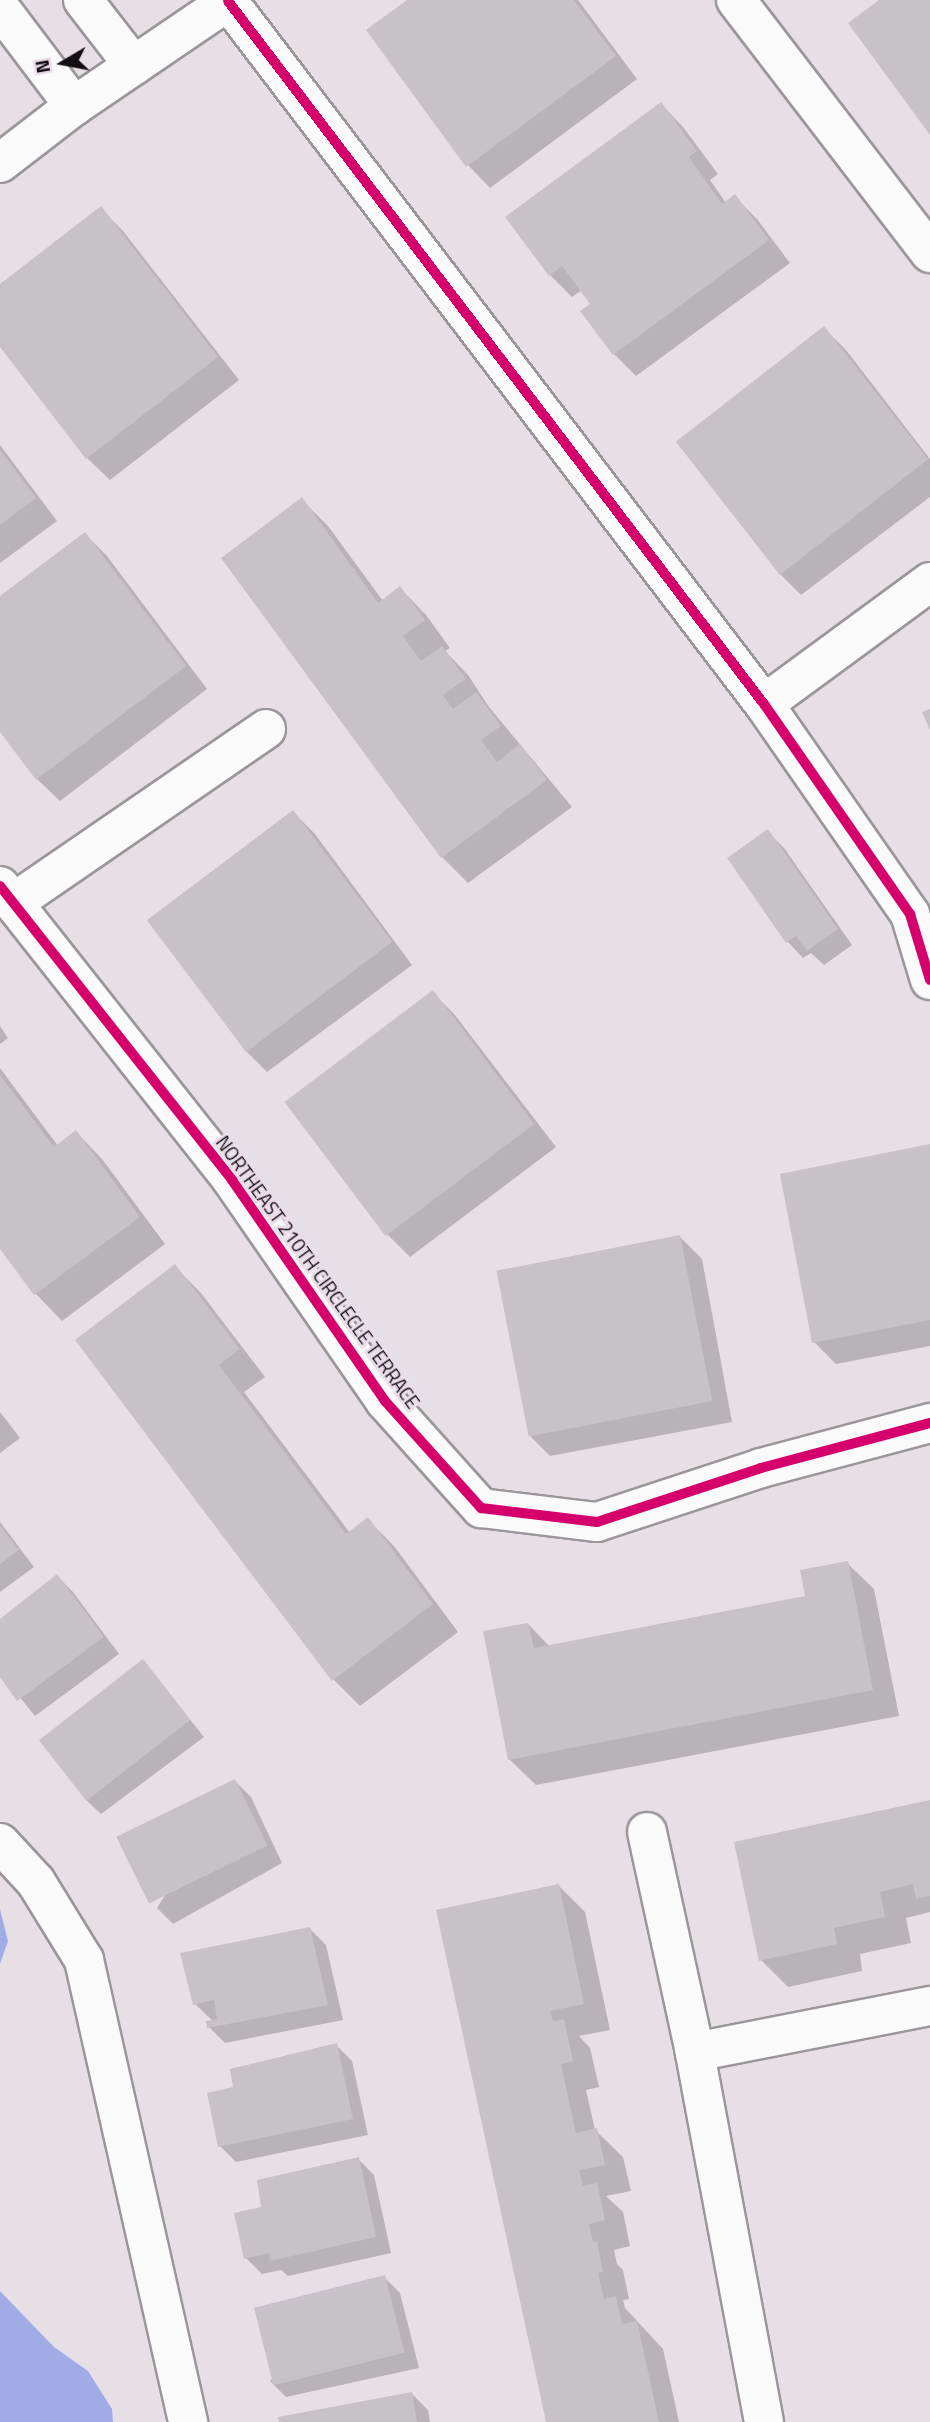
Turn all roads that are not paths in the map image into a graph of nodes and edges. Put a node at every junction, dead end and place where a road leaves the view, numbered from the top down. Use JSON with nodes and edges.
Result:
{"nodes":[{"id":1,"x":83,"y":0,"type":"edge"},
{"id":2,"x":736,"y":0,"type":"edge"},
{"id":3,"x":229,"y":1,"type":"edge"},
{"id":4,"x":0,"y":8,"type":"edge"},
{"id":5,"x":134,"y":65,"type":"junction"},
{"id":6,"x":74,"y":106,"type":"junction"},
{"id":7,"x":0,"y":163,"type":"edge"},
{"id":8,"x":930,"y":253,"type":"edge"},
{"id":9,"x":930,"y":582,"type":"edge"},
{"id":10,"x":764,"y":704,"type":"junction"},
{"id":11,"x":266,"y":729,"type":"dead end"},
{"id":12,"x":7,"y":894,"type":"edge"},
{"id":13,"x":930,"y":980,"type":"edge"},
{"id":14,"x":930,"y":1423,"type":"edge"},
{"id":15,"x":647,"y":1832,"type":"dead end"},
{"id":16,"x":0,"y":1843,"type":"edge"},
{"id":17,"x":930,"y":2006,"type":"edge"},
{"id":18,"x":695,"y":2052,"type":"junction"},
{"id":19,"x":188,"y":2422,"type":"edge"},
{"id":20,"x":764,"y":2422,"type":"edge"}],
"edges":[{"from":1,"to":5,"type":"street"},
{"from":2,"to":8,"type":"street"},
{"from":3,"to":5,"type":"street"},
{"from":3,"to":10,"type":"street"},
{"from":4,"to":6,"type":"street"},
{"from":5,"to":6,"type":"street"},
{"from":6,"to":7,"type":"street"},
{"from":9,"to":10,"type":"street"},
{"from":10,"to":13,"type":"street"},
{"from":11,"to":12,"type":"street"},
{"from":12,"to":14,"type":"street","name":"NORTHEAST 210TH CIRCLECLE TERRACE"},
{"from":15,"to":18,"type":"street"},
{"from":16,"to":19,"type":"street"},
{"from":17,"to":18,"type":"street"},
{"from":18,"to":20,"type":"street"}]}
